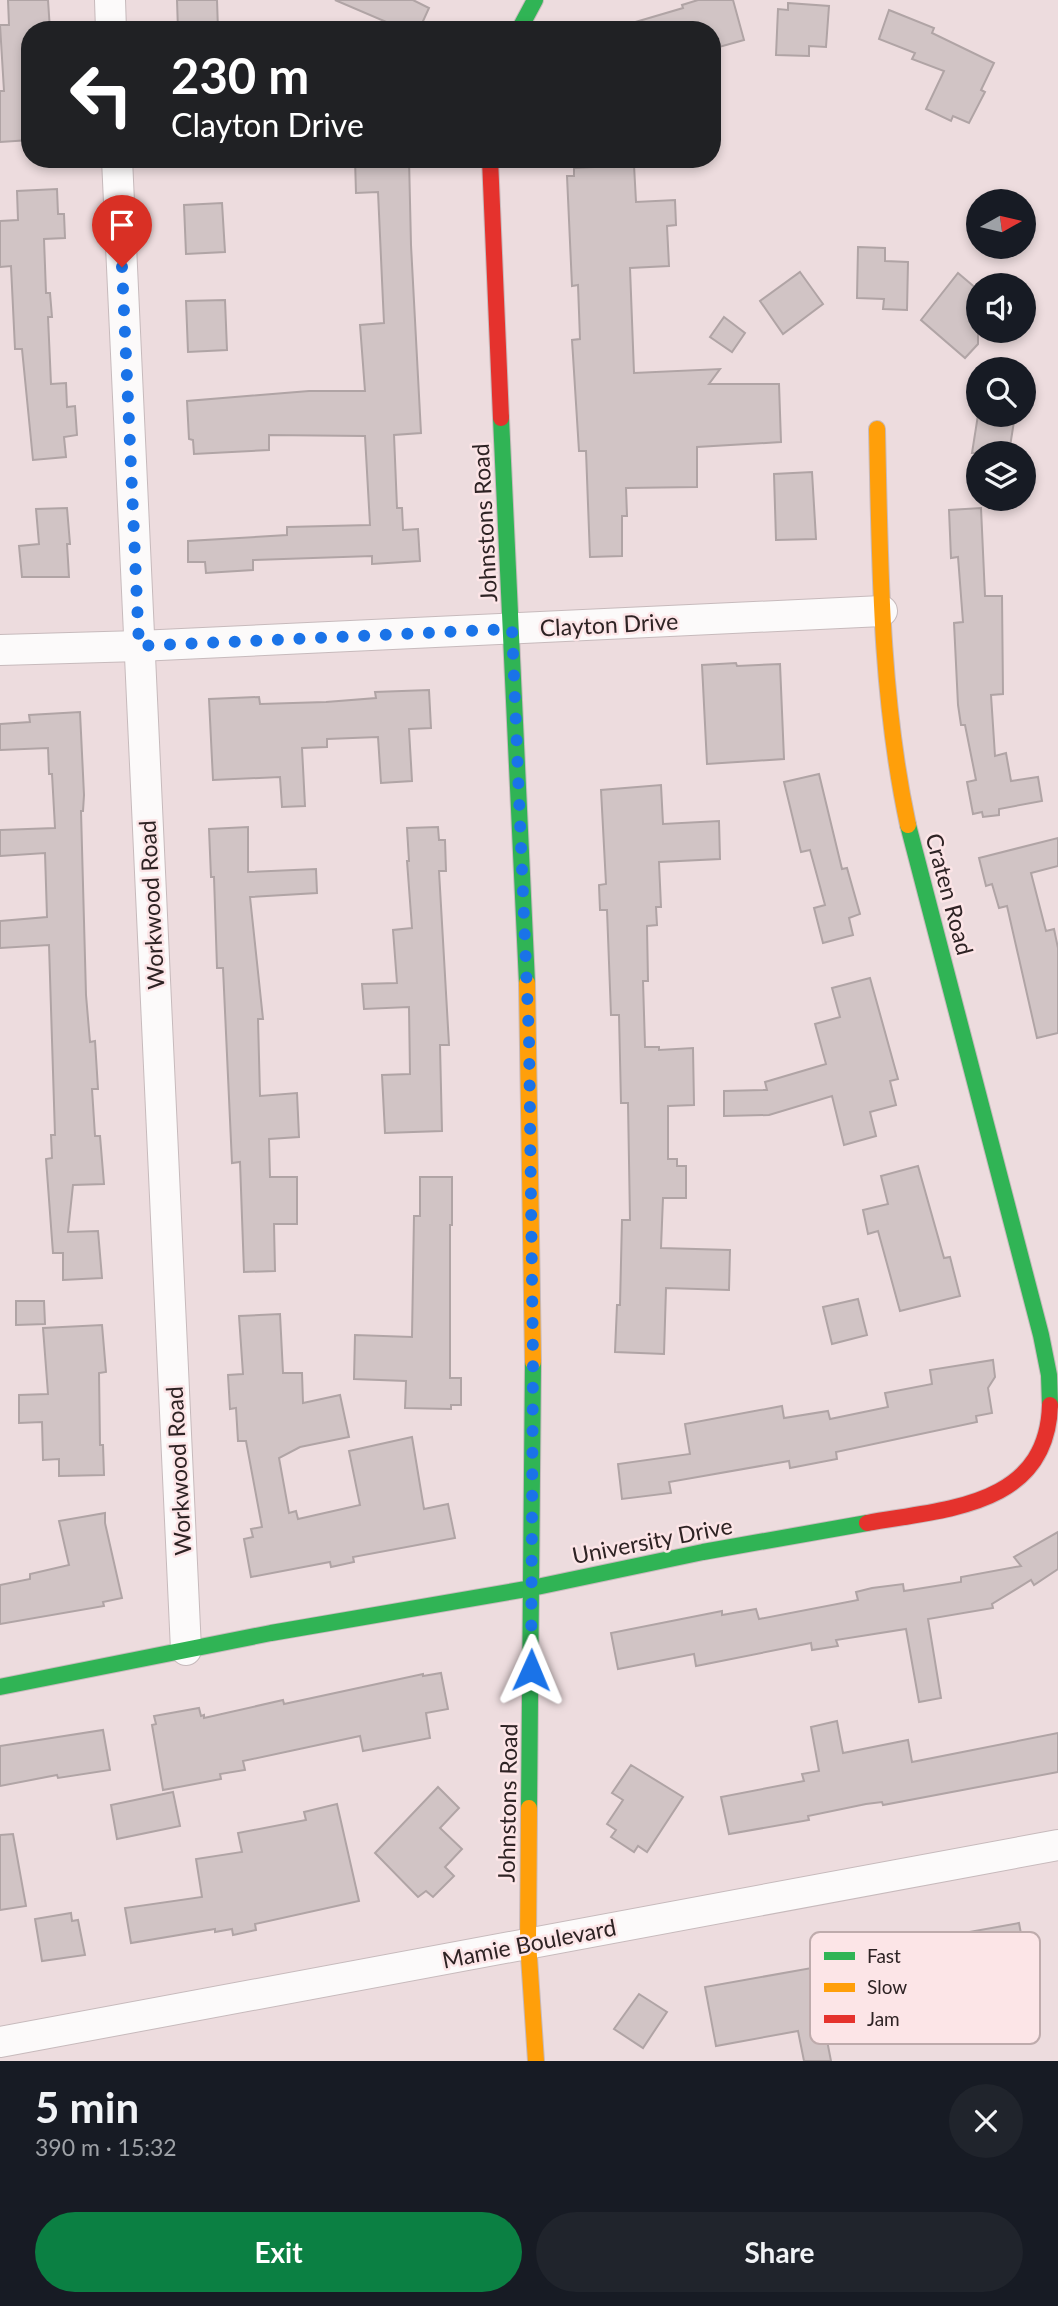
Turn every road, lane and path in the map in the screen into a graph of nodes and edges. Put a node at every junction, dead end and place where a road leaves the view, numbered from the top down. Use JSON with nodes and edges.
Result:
{"nodes":[{"id":1,"x":110,"y":0,"type":"edge"},
{"id":2,"x":111,"y":21,"type":"edge"},
{"id":3,"x":117,"y":168,"type":"edge"},
{"id":4,"x":490,"y":168,"type":"edge"},
{"id":5,"x":877,"y":429,"type":"dead end"},
{"id":6,"x":882,"y":611,"type":"junction"},
{"id":7,"x":512,"y":629,"type":"junction"},
{"id":8,"x":139,"y":646,"type":"junction"},
{"id":9,"x":0,"y":650,"type":"edge"},
{"id":10,"x":1045,"y":1360,"type":"joint"},
{"id":11,"x":532,"y":1588,"type":"junction"},
{"id":12,"x":187,"y":1650,"type":"junction"},
{"id":13,"x":0,"y":1687,"type":"edge"},
{"id":14,"x":1058,"y":1845,"type":"edge"},
{"id":15,"x":528,"y":1942,"type":"junction"},
{"id":16,"x":0,"y":2042,"type":"edge"},
{"id":17,"x":536,"y":2061,"type":"edge"}],
"edges":[{"from":1,"to":2,"type":"street"},
{"from":3,"to":8,"type":"street","name":"Workwood Road"},
{"from":4,"to":7,"type":"street","name":"Johnstons Road"},
{"from":5,"to":6,"type":"street","name":"Craten Road"},
{"from":6,"to":7,"type":"street","name":"Clayton Drive"},
{"from":6,"to":10,"type":"street","name":"Craten Road"},
{"from":7,"to":8,"type":"street","name":"Clayton Drive"},
{"from":7,"to":11,"type":"street","name":"Johnstons Road"},
{"from":8,"to":9,"type":"street","name":"Clayton Drive"},
{"from":8,"to":12,"type":"street","name":"Workwood Road"},
{"from":10,"to":11,"type":"street","name":"University Drive"},
{"from":11,"to":12,"type":"street","name":"University Drive"},
{"from":11,"to":15,"type":"street","name":"Johnstons Road"},
{"from":12,"to":13,"type":"street","name":"University Drive"},
{"from":14,"to":15,"type":"street","name":"Mamie Boulevard"},
{"from":15,"to":16,"type":"street","name":"Mamie Boulevard"},
{"from":15,"to":17,"type":"street","name":"Johnstons Road"}]}
